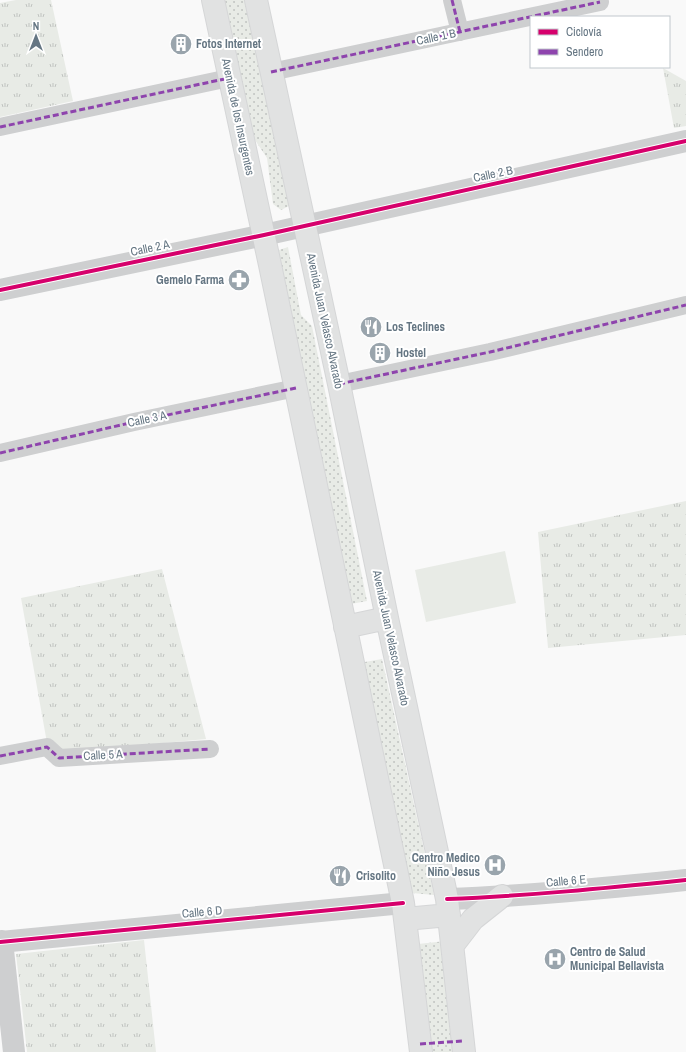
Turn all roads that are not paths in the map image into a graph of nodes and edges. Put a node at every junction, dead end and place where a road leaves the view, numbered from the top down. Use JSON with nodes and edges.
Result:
{"nodes":[{"id":1,"x":213,"y":0,"type":"edge"},
{"id":2,"x":256,"y":0,"type":"edge"},
{"id":3,"x":452,"y":0,"type":"edge"},
{"id":4,"x":600,"y":2,"type":"dead end"},
{"id":5,"x":535,"y":16,"type":"edge"},
{"id":6,"x":530,"y":17,"type":"edge"},
{"id":7,"x":460,"y":32,"type":"junction"},
{"id":8,"x":271,"y":72,"type":"junction"},
{"id":9,"x":229,"y":78,"type":"junction"},
{"id":10,"x":0,"y":127,"type":"edge"},
{"id":11,"x":686,"y":141,"type":"edge"},
{"id":12,"x":305,"y":226,"type":"junction"},
{"id":13,"x":264,"y":235,"type":"junction"},
{"id":14,"x":0,"y":290,"type":"edge"},
{"id":15,"x":686,"y":305,"type":"edge"},
{"id":16,"x":339,"y":384,"type":"junction"},
{"id":17,"x":296,"y":388,"type":"junction"},
{"id":18,"x":0,"y":453,"type":"edge"},
{"id":19,"x":387,"y":618,"type":"junction"},
{"id":20,"x":345,"y":627,"type":"junction"},
{"id":21,"x":210,"y":749,"type":"dead end"},
{"id":22,"x":0,"y":756,"type":"edge"},
{"id":23,"x":686,"y":880,"type":"edge"},
{"id":24,"x":502,"y":896,"type":"junction"},
{"id":25,"x":448,"y":907,"type":"junction"},
{"id":26,"x":404,"y":911,"type":"junction"},
{"id":27,"x":1,"y":941,"type":"edge"},
{"id":28,"x":453,"y":945,"type":"junction"},
{"id":29,"x":14,"y":1052,"type":"edge"},
{"id":30,"x":421,"y":1052,"type":"edge"},
{"id":31,"x":464,"y":1052,"type":"edge"}],
"edges":[{"from":1,"to":9,"type":"main road","name":"Avenida de los Insurgentes"},
{"from":2,"to":8,"type":"main road"},
{"from":3,"to":7,"type":"street"},
{"from":4,"to":5,"type":"street","name":"Calle 1 B"},
{"from":6,"to":7,"type":"street","name":"Calle 1 B"},
{"from":7,"to":8,"type":"street","name":"Calle 1 B"},
{"from":8,"to":12,"type":"main road"},
{"from":9,"to":10,"type":"street"},
{"from":9,"to":13,"type":"main road","name":"Avenida de los Insurgentes"},
{"from":11,"to":12,"type":"street","name":"Calle 2 B"},
{"from":12,"to":13,"type":"street","name":"Calle 2 A"},
{"from":12,"to":16,"type":"main road","name":"Avenida Juan Velasco Alvarado"},
{"from":13,"to":14,"type":"street","name":"Calle 2 A"},
{"from":13,"to":17,"type":"main road"},
{"from":15,"to":16,"type":"street"},
{"from":16,"to":19,"type":"main road","name":"Avenida Juan Velasco Alvarado"},
{"from":17,"to":18,"type":"street","name":"Calle 3 A"},
{"from":17,"to":20,"type":"main road"},
{"from":19,"to":20,"type":"main road"},
{"from":19,"to":25,"type":"main road","name":"Avenida Juan Velasco Alvarado"},
{"from":20,"to":26,"type":"main road"},
{"from":21,"to":22,"type":"street","name":"Calle 5 A"},
{"from":23,"to":24,"type":"street","name":"Calle 6 E"},
{"from":24,"to":25,"type":"street","name":"Calle 6 E"},
{"from":24,"to":28,"type":"main road"},
{"from":25,"to":26,"type":"main road"},
{"from":25,"to":28,"type":"main road","name":"Avenida Juan Velasco Alvarado"},
{"from":26,"to":27,"type":"street","name":"Calle 6 D"},
{"from":26,"to":30,"type":"main road"},
{"from":27,"to":29,"type":"street"},
{"from":28,"to":31,"type":"main road","name":"Avenida Juan Velasco Alvarado"}]}
